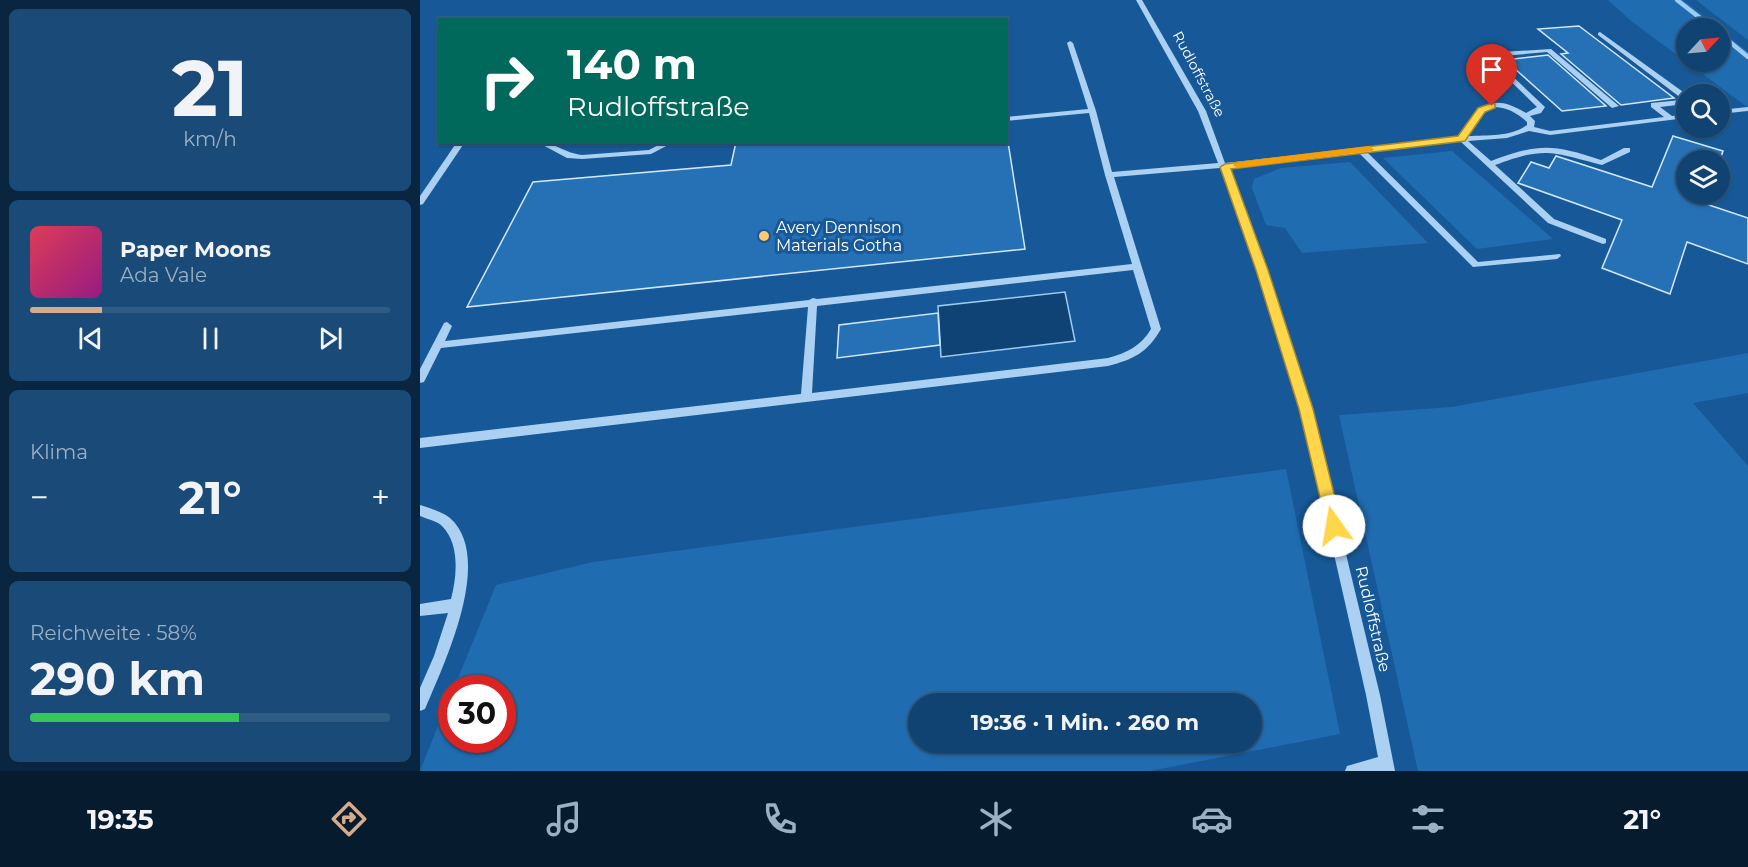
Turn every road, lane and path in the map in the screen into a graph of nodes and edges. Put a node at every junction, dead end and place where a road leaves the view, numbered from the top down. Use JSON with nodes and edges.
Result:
{"nodes":[{"id":1,"x":1139,"y":0,"type":"edge"},
{"id":2,"x":1600,"y":34,"type":"dead end"},
{"id":3,"x":1070,"y":43,"type":"dead end"},
{"id":4,"x":1615,"y":106,"type":"dead end"},
{"id":5,"x":1748,"y":109,"type":"edge"},
{"id":6,"x":1092,"y":111,"type":"junction"},
{"id":7,"x":1730,"y":111,"type":"edge"},
{"id":8,"x":1526,"y":115,"type":"junction"},
{"id":9,"x":1676,"y":117,"type":"edge"},
{"id":10,"x":1670,"y":118,"type":"junction"},
{"id":11,"x":1008,"y":119,"type":"edge"},
{"id":12,"x":1528,"y":128,"type":"junction"},
{"id":13,"x":1462,"y":139,"type":"junction"},
{"id":14,"x":460,"y":144,"type":"edge"},
{"id":15,"x":544,"y":144,"type":"edge"},
{"id":16,"x":667,"y":144,"type":"edge"},
{"id":17,"x":1360,"y":150,"type":"junction"},
{"id":18,"x":1627,"y":150,"type":"dead end"},
{"id":19,"x":1489,"y":165,"type":"junction"},
{"id":20,"x":1225,"y":167,"type":"junction"},
{"id":21,"x":1109,"y":175,"type":"junction"},
{"id":22,"x":420,"y":202,"type":"edge"},
{"id":23,"x":1603,"y":241,"type":"dead end"},
{"id":24,"x":1557,"y":256,"type":"dead end"},
{"id":25,"x":1138,"y":266,"type":"junction"},
{"id":26,"x":813,"y":301,"type":"junction"},
{"id":27,"x":447,"y":326,"type":"dead end"},
{"id":28,"x":438,"y":345,"type":"junction"},
{"id":29,"x":420,"y":379,"type":"edge"},
{"id":30,"x":806,"y":398,"type":"junction"},
{"id":31,"x":420,"y":443,"type":"edge"},
{"id":32,"x":420,"y":510,"type":"edge"},
{"id":33,"x":457,"y":605,"type":"junction"},
{"id":34,"x":420,"y":610,"type":"edge"},
{"id":35,"x":420,"y":704,"type":"edge"},
{"id":36,"x":1387,"y":767,"type":"edge"},
{"id":37,"x":1352,"y":771,"type":"edge"}],
"edges":[{"from":1,"to":20,"type":"street","name":"Rudloffstraße"},
{"from":2,"to":10,"type":"street"},
{"from":3,"to":6,"type":"street"},
{"from":4,"to":8,"type":"street"},
{"from":5,"to":7,"type":"street"},
{"from":6,"to":11,"type":"street"},
{"from":6,"to":21,"type":"street"},
{"from":8,"to":12,"type":"street"},
{"from":8,"to":13,"type":"street"},
{"from":9,"to":10,"type":"street"},
{"from":10,"to":12,"type":"street"},
{"from":12,"to":13,"type":"street"},
{"from":13,"to":17,"type":"street"},
{"from":13,"to":19,"type":"street"},
{"from":14,"to":22,"type":"street"},
{"from":15,"to":16,"type":"street"},
{"from":17,"to":20,"type":"street"},
{"from":17,"to":24,"type":"street"},
{"from":18,"to":19,"type":"street"},
{"from":19,"to":23,"type":"street"},
{"from":20,"to":21,"type":"street"},
{"from":20,"to":36,"type":"street","name":"Rudloffstraße"},
{"from":21,"to":25,"type":"street"},
{"from":25,"to":26,"type":"street"},
{"from":25,"to":30,"type":"street"},
{"from":26,"to":28,"type":"street"},
{"from":26,"to":30,"type":"street"},
{"from":27,"to":28,"type":"street"},
{"from":28,"to":29,"type":"street"},
{"from":30,"to":31,"type":"street"},
{"from":32,"to":33,"type":"street"},
{"from":33,"to":34,"type":"street"},
{"from":33,"to":35,"type":"street"},
{"from":36,"to":37,"type":"street"}]}
